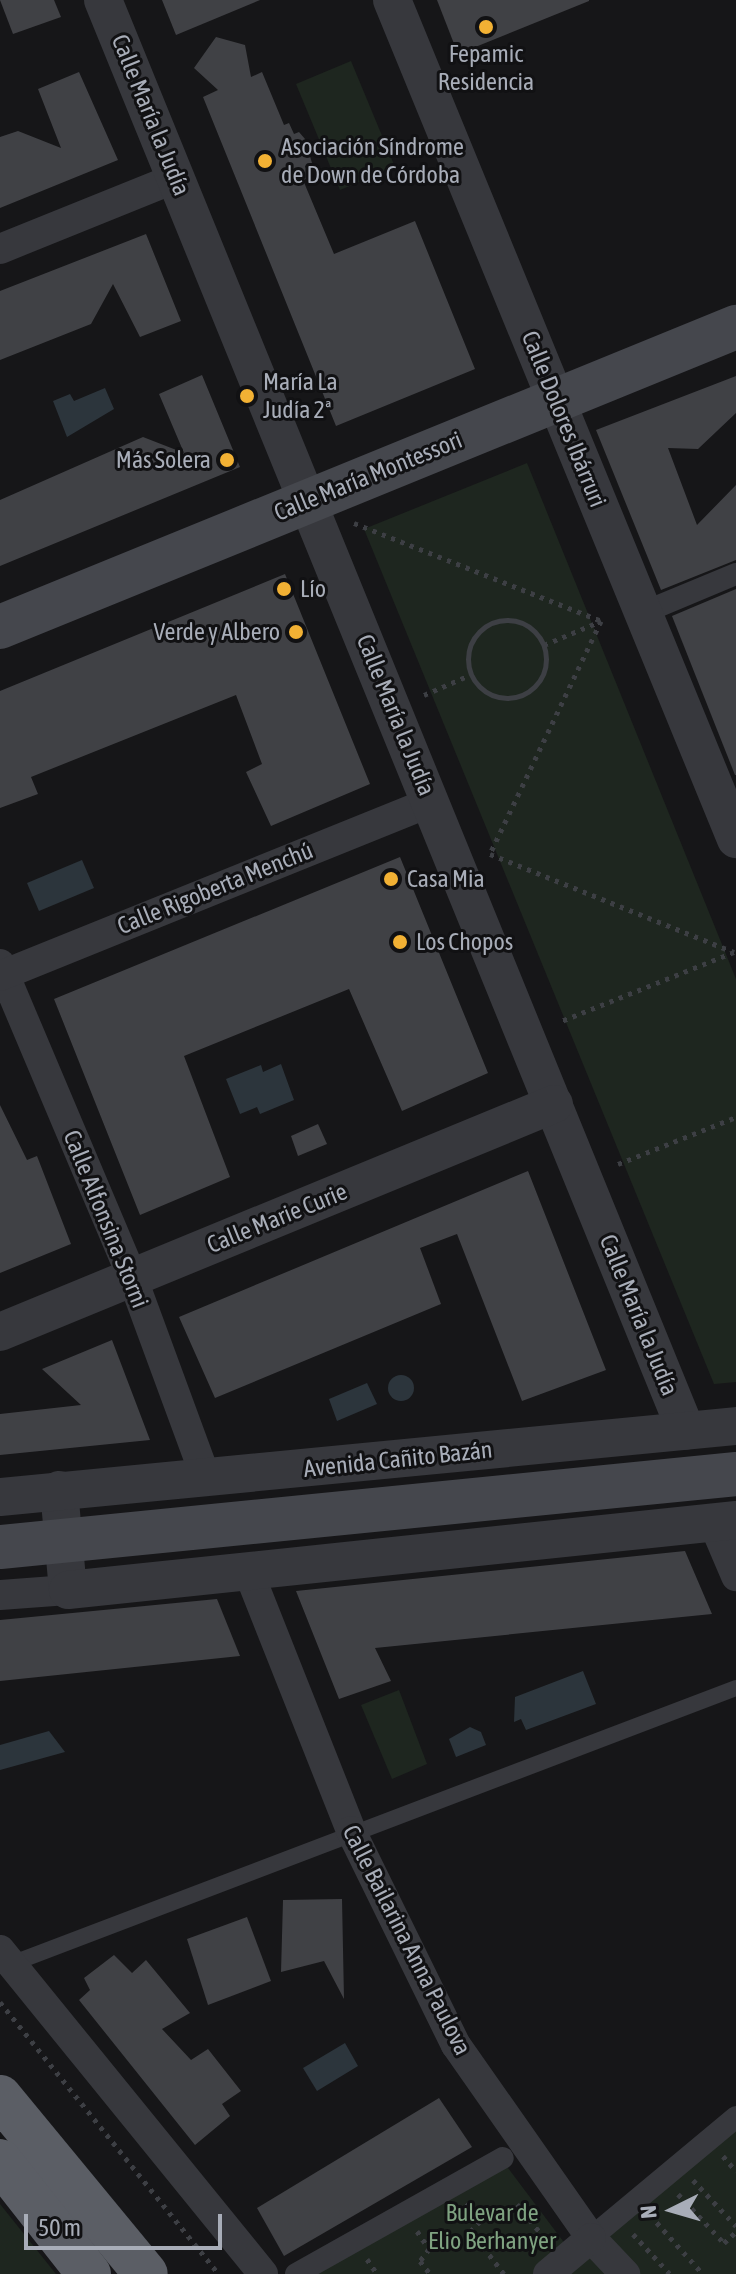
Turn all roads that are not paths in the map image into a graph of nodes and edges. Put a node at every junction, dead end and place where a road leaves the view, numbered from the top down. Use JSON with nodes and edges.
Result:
{"nodes":[{"id":1,"x":103,"y":0,"type":"edge"},
{"id":2,"x":392,"y":0,"type":"edge"},
{"id":3,"x":176,"y":178,"type":"junction"},
{"id":4,"x":0,"y":249,"type":"edge"},
{"id":5,"x":736,"y":327,"type":"edge"},
{"id":6,"x":556,"y":399,"type":"junction"},
{"id":7,"x":308,"y":500,"type":"junction"},
{"id":8,"x":736,"y":574,"type":"edge"},
{"id":9,"x":659,"y":606,"type":"dead end"},
{"id":10,"x":0,"y":627,"type":"edge"},
{"id":11,"x":431,"y":802,"type":"junction"},
{"id":12,"x":736,"y":839,"type":"edge"},
{"id":13,"x":1,"y":972,"type":"edge"},
{"id":14,"x":554,"y":1104,"type":"junction"},
{"id":15,"x":132,"y":1277,"type":"junction"},
{"id":16,"x":0,"y":1332,"type":"edge"},
{"id":17,"x":736,"y":1426,"type":"edge"},
{"id":18,"x":686,"y":1431,"type":"junction"},
{"id":19,"x":736,"y":1474,"type":"edge"},
{"id":20,"x":206,"y":1478,"type":"junction"},
{"id":21,"x":59,"y":1490,"type":"junction"},
{"id":22,"x":0,"y":1497,"type":"edge"},
{"id":23,"x":725,"y":1521,"type":"edge"},
{"id":24,"x":63,"y":1541,"type":"junction"},
{"id":25,"x":0,"y":1547,"type":"edge"},
{"id":26,"x":249,"y":1573,"type":"junction"},
{"id":27,"x":736,"y":1576,"type":"edge"},
{"id":28,"x":68,"y":1590,"type":"junction"},
{"id":29,"x":0,"y":1595,"type":"edge"},
{"id":30,"x":736,"y":1688,"type":"edge"},
{"id":31,"x":351,"y":1831,"type":"junction"},
{"id":32,"x":6,"y":1957,"type":"edge"},
{"id":33,"x":0,"y":2097,"type":"edge"},
{"id":34,"x":736,"y":2117,"type":"edge"},
{"id":35,"x":503,"y":2158,"type":"dead end"},
{"id":36,"x":0,"y":2161,"type":"edge"},
{"id":37,"x":591,"y":2238,"type":"junction"},
{"id":38,"x":555,"y":2268,"type":"edge"},
{"id":39,"x":89,"y":2274,"type":"edge"},
{"id":40,"x":146,"y":2274,"type":"edge"},
{"id":41,"x":263,"y":2274,"type":"edge"},
{"id":42,"x":296,"y":2274,"type":"edge"},
{"id":43,"x":625,"y":2274,"type":"edge"}],
"edges":[{"from":1,"to":3,"type":"street","name":"Calle María la Judía"},
{"from":2,"to":6,"type":"street","name":"Calle Dolores Ibárruri"},
{"from":3,"to":4,"type":"street"},
{"from":3,"to":7,"type":"street","name":"Calle María la Judía"},
{"from":5,"to":6,"type":"main road","name":"Calle María Montessori"},
{"from":6,"to":7,"type":"main road","name":"Calle María Montessori"},
{"from":6,"to":12,"type":"street","name":"Calle Dolores Ibárruri"},
{"from":7,"to":10,"type":"main road","name":"Calle María Montessori"},
{"from":7,"to":11,"type":"street","name":"Calle María la Judía"},
{"from":8,"to":9,"type":"street"},
{"from":11,"to":13,"type":"street","name":"Calle Rigoberta Menchú"},
{"from":11,"to":14,"type":"street","name":"Calle María la Judía"},
{"from":13,"to":15,"type":"street","name":"Calle Alfonsina Storni"},
{"from":14,"to":15,"type":"street","name":"Calle Marie Curie"},
{"from":14,"to":18,"type":"street","name":"Calle María la Judía"},
{"from":15,"to":16,"type":"street","name":"Calle Marie Curie"},
{"from":15,"to":20,"type":"street","name":"Calle Alfonsina Storni"},
{"from":17,"to":18,"type":"street","name":"Avenida Cañito Bazán"},
{"from":18,"to":20,"type":"street","name":"Avenida Cañito Bazán"},
{"from":19,"to":24,"type":"main road","name":"Avenida Cañito Bazán"},
{"from":20,"to":21,"type":"street","name":"Avenida Cañito Bazán"},
{"from":21,"to":22,"type":"street","name":"Avenida Cañito Bazán"},
{"from":21,"to":24,"type":"street"},
{"from":23,"to":26,"type":"street"},
{"from":23,"to":27,"type":"street"},
{"from":24,"to":25,"type":"main road","name":"Avenida Cañito Bazán"},
{"from":24,"to":28,"type":"street"},
{"from":26,"to":28,"type":"street"},
{"from":26,"to":31,"type":"street","name":"Calle Bailarina Anna Paulova"},
{"from":28,"to":29,"type":"street"},
{"from":30,"to":31,"type":"lane"},
{"from":31,"to":32,"type":"lane"},
{"from":31,"to":37,"type":"street","name":"Calle Bailarina Anna Paulova"},
{"from":32,"to":41,"type":"street"},
{"from":33,"to":40,"type":"highway"},
{"from":34,"to":37,"type":"street"},
{"from":35,"to":42,"type":"street"},
{"from":36,"to":39,"type":"highway"},
{"from":37,"to":38,"type":"street"},
{"from":37,"to":43,"type":"street","name":"Calle Bailarina Anna Paulova"}]}
